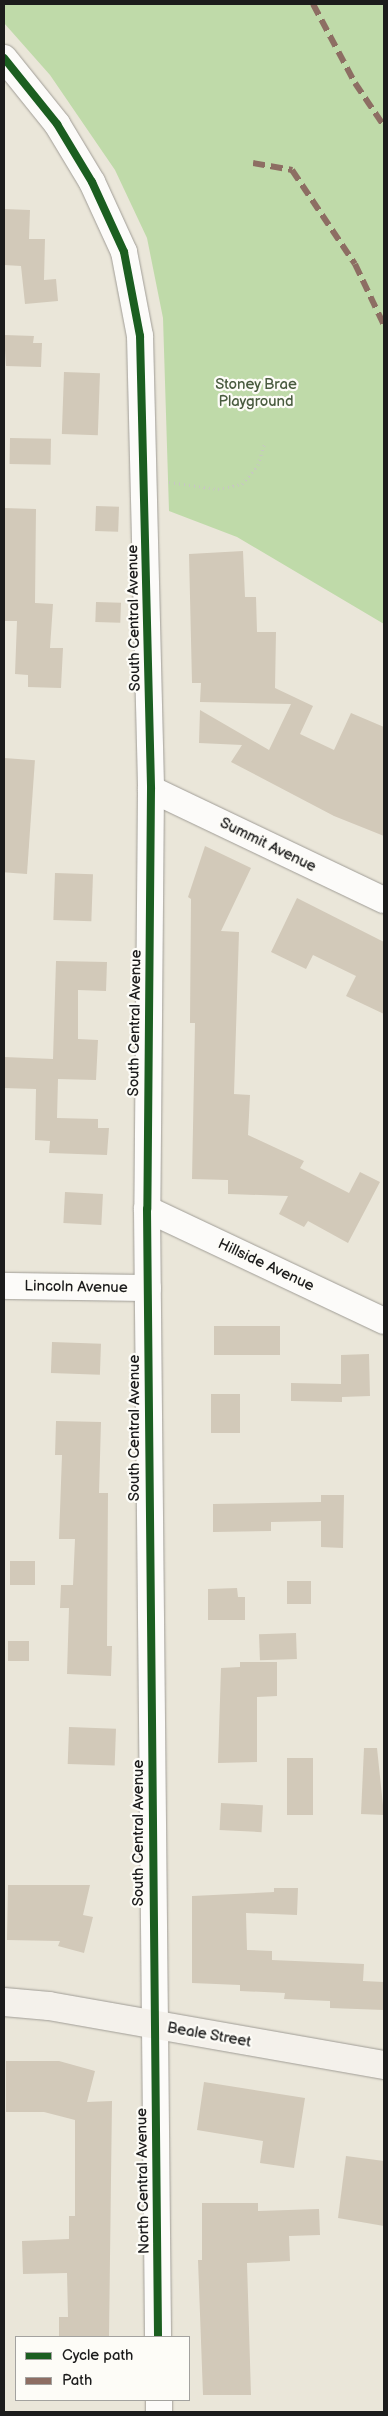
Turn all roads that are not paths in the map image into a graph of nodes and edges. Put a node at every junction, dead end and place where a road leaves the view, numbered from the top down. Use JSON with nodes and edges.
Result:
{"nodes":[{"id":1,"x":4,"y":58,"type":"edge"},
{"id":2,"x":151,"y":789,"type":"junction"},
{"id":3,"x":384,"y":900,"type":"edge"},
{"id":4,"x":147,"y":1210,"type":"junction"},
{"id":5,"x":4,"y":1286,"type":"edge"},
{"id":6,"x":148,"y":1288,"type":"junction"},
{"id":7,"x":384,"y":1321,"type":"edge"},
{"id":8,"x":4,"y":2002,"type":"edge"},
{"id":9,"x":154,"y":2025,"type":"junction"},
{"id":10,"x":384,"y":2065,"type":"edge"},
{"id":11,"x":158,"y":2336,"type":"edge"}],
"edges":[{"from":1,"to":2,"type":"street","name":"South Central Avenue"},
{"from":2,"to":3,"type":"street","name":"Summit Avenue"},
{"from":2,"to":4,"type":"street","name":"South Central Avenue"},
{"from":4,"to":6,"type":"street","name":"South Central Avenue"},
{"from":4,"to":7,"type":"street","name":"Hillside Avenue"},
{"from":5,"to":6,"type":"street","name":"Lincoln Avenue"},
{"from":6,"to":9,"type":"street","name":"South Central Avenue"},
{"from":8,"to":9,"type":"main road","name":"Beale Street"},
{"from":9,"to":10,"type":"main road","name":"Beale Street"},
{"from":9,"to":11,"type":"street","name":"North Central Avenue"}]}
